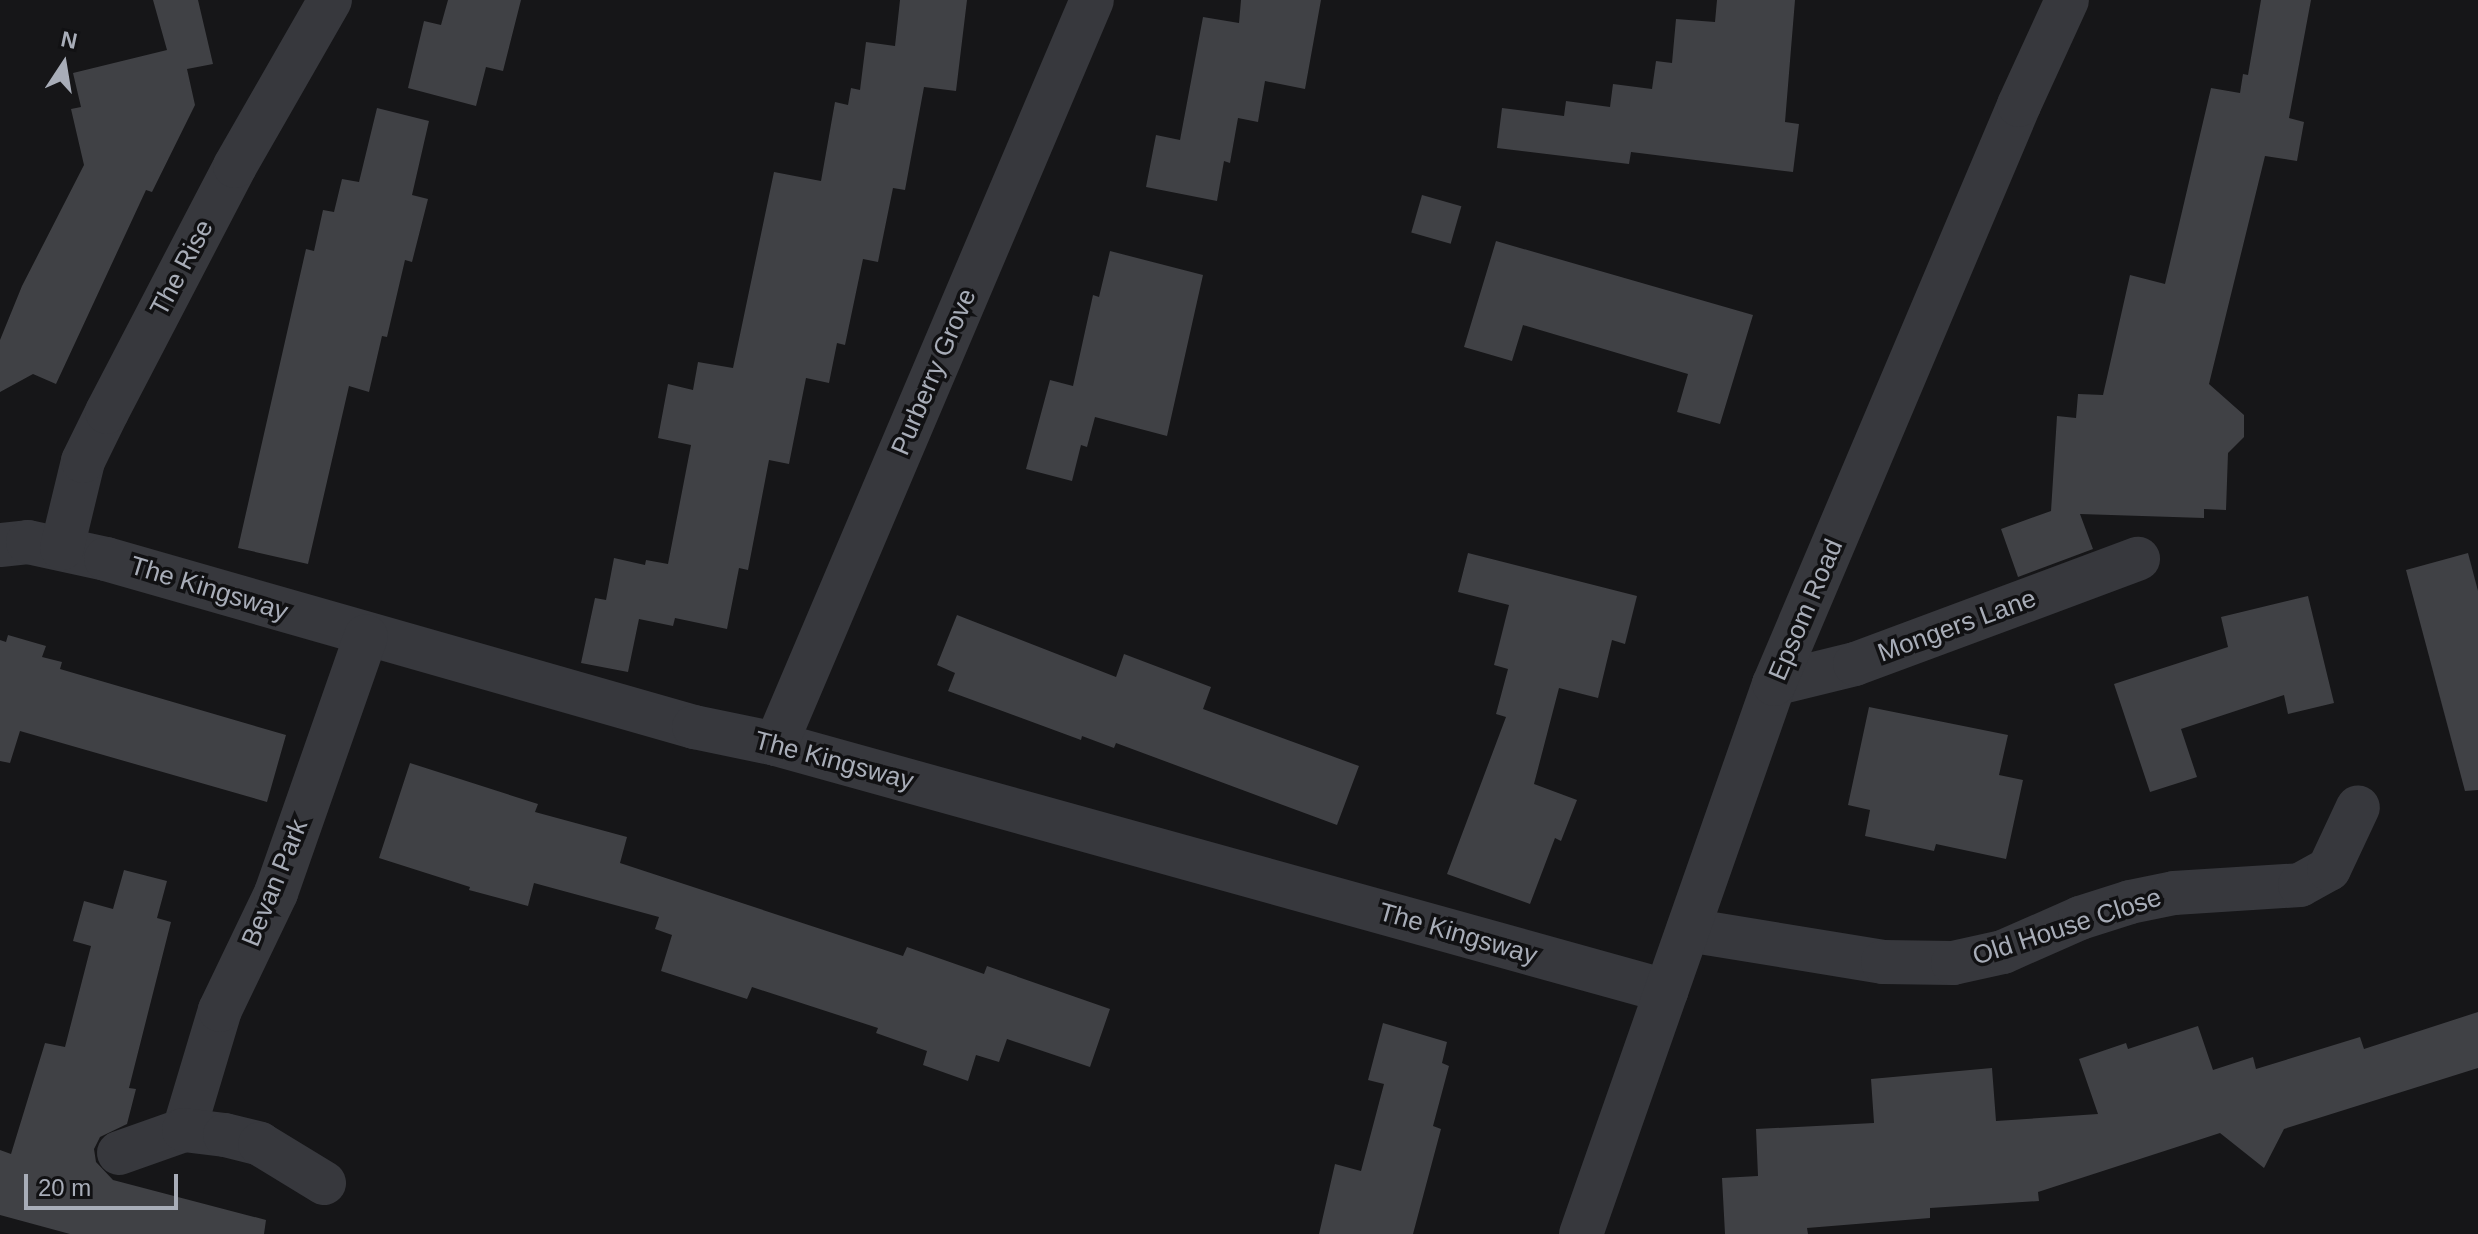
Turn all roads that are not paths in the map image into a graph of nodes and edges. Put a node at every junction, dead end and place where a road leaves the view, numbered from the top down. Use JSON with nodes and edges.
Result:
{"nodes":[{"id":1,"x":330,"y":0,"type":"edge"},
{"id":2,"x":1092,"y":0,"type":"edge"},
{"id":3,"x":2067,"y":0,"type":"edge"},
{"id":4,"x":0,"y":545,"type":"edge"},
{"id":5,"x":62,"y":548,"type":"junction"},
{"id":6,"x":2138,"y":559,"type":"dead end"},
{"id":7,"x":366,"y":636,"type":"junction"},
{"id":8,"x":1774,"y":684,"type":"junction"},
{"id":9,"x":776,"y":744,"type":"junction"},
{"id":10,"x":2358,"y":807,"type":"dead end"},
{"id":11,"x":1688,"y":930,"type":"junction"},
{"id":12,"x":1666,"y":991,"type":"junction"},
{"id":13,"x":184,"y":1130,"type":"junction"},
{"id":14,"x":119,"y":1153,"type":"dead end"},
{"id":15,"x":324,"y":1183,"type":"dead end"},
{"id":16,"x":1581,"y":1234,"type":"edge"}],
"edges":[{"from":1,"to":5,"type":"street","name":"The Rise"},
{"from":2,"to":9,"type":"street","name":"Purberry Grove"},
{"from":3,"to":8,"type":"street","name":"Epsom Road"},
{"from":4,"to":5,"type":"street","name":"The Kingsway"},
{"from":5,"to":7,"type":"street","name":"The Kingsway"},
{"from":6,"to":8,"type":"street","name":"Mongers Lane"},
{"from":7,"to":9,"type":"street","name":"The Kingsway"},
{"from":7,"to":13,"type":"street","name":"Bevan Park"},
{"from":8,"to":11,"type":"street","name":"Epsom Road"},
{"from":9,"to":12,"type":"street","name":"The Kingsway"},
{"from":10,"to":11,"type":"street","name":"Old House Close"},
{"from":11,"to":12,"type":"street","name":"Epsom Road"},
{"from":12,"to":16,"type":"street","name":"Epsom Road"},
{"from":13,"to":14,"type":"street"},
{"from":13,"to":15,"type":"street"}]}
